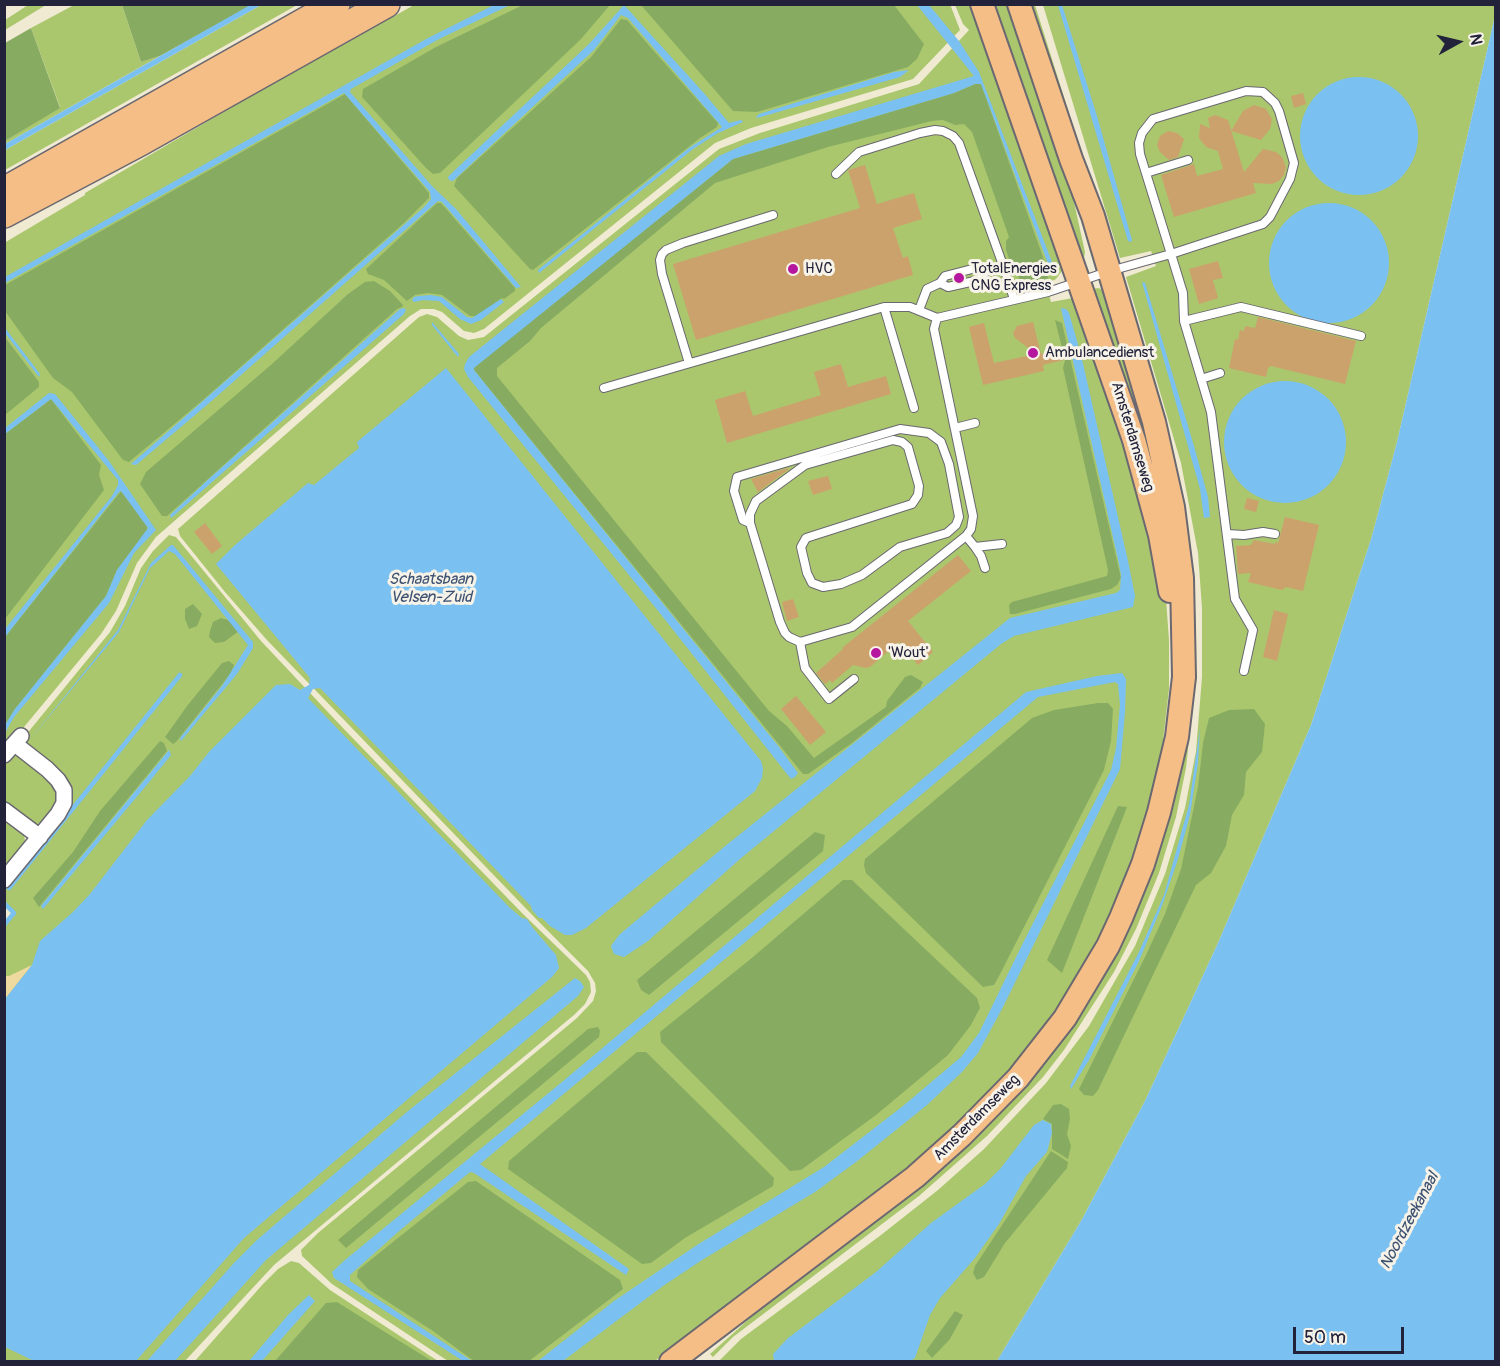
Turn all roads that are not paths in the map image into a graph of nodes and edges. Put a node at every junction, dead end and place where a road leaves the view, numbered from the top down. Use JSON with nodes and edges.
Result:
{"nodes":[{"id":1,"x":336,"y":4,"type":"edge"},
{"id":2,"x":386,"y":4,"type":"edge"},
{"id":3,"x":982,"y":4,"type":"edge"},
{"id":4,"x":1019,"y":4,"type":"edge"},
{"id":5,"x":142,"y":141,"type":"junction"},
{"id":6,"x":1188,"y":160,"type":"dead end"},
{"id":7,"x":1146,"y":173,"type":"junction"},
{"id":8,"x":836,"y":174,"type":"dead end"},
{"id":9,"x":4,"y":191,"type":"edge"},
{"id":10,"x":4,"y":214,"type":"edge"},
{"id":11,"x":773,"y":215,"type":"dead end"},
{"id":12,"x":4,"y":226,"type":"edge"},
{"id":13,"x":1171,"y":254,"type":"junction"},
{"id":14,"x":1004,"y":268,"type":"junction"},
{"id":15,"x":1110,"y":271,"type":"junction"},
{"id":16,"x":1081,"y":282,"type":"junction"},
{"id":17,"x":1014,"y":299,"type":"junction"},
{"id":18,"x":884,"y":307,"type":"junction"},
{"id":19,"x":919,"y":310,"type":"junction"},
{"id":20,"x":937,"y":318,"type":"junction"},
{"id":21,"x":1184,"y":321,"type":"junction"},
{"id":22,"x":1361,"y":336,"type":"dead end"},
{"id":23,"x":689,"y":363,"type":"junction"},
{"id":24,"x":1220,"y":373,"type":"dead end"},
{"id":25,"x":1201,"y":379,"type":"junction"},
{"id":26,"x":604,"y":388,"type":"dead end"},
{"id":27,"x":914,"y":408,"type":"dead end"},
{"id":28,"x":975,"y":423,"type":"dead end"},
{"id":29,"x":955,"y":428,"type":"junction"},
{"id":30,"x":750,"y":523,"type":"junction"},
{"id":31,"x":1227,"y":534,"type":"junction"},
{"id":32,"x":1275,"y":534,"type":"dead end"},
{"id":33,"x":966,"y":536,"type":"junction"},
{"id":34,"x":1002,"y":544,"type":"dead end"},
{"id":35,"x":975,"y":547,"type":"junction"},
{"id":36,"x":985,"y":568,"type":"dead end"},
{"id":37,"x":801,"y":642,"type":"junction"},
{"id":38,"x":1244,"y":671,"type":"dead end"},
{"id":39,"x":854,"y":679,"type":"dead end"},
{"id":40,"x":13,"y":745,"type":"edge"},
{"id":41,"x":1166,"y":782,"type":"junction"},
{"id":42,"x":4,"y":810,"type":"edge"},
{"id":43,"x":39,"y":837,"type":"junction"},
{"id":44,"x":4,"y":880,"type":"edge"},
{"id":45,"x":671,"y":1362,"type":"edge"}],
"edges":[{"from":1,"to":9,"type":"highway"},
{"from":2,"to":5,"type":"highway"},
{"from":3,"to":16,"type":"main road","name":"Amsterdamseweg"},
{"from":4,"to":15,"type":"main road","name":"Amsterdamseweg"},
{"from":5,"to":10,"type":"highway"},
{"from":5,"to":12,"type":"highway"},
{"from":6,"to":7,"type":"lane"},
{"from":7,"to":13,"type":"lane"},
{"from":7,"to":13,"type":"lane"},
{"from":8,"to":14,"type":"lane"},
{"from":11,"to":23,"type":"lane"},
{"from":13,"to":15,"type":"lane"},
{"from":13,"to":21,"type":"lane"},
{"from":14,"to":17,"type":"lane"},
{"from":14,"to":19,"type":"lane"},
{"from":15,"to":16,"type":"lane"},
{"from":15,"to":41,"type":"main road","name":"Amsterdamseweg"},
{"from":16,"to":17,"type":"lane"},
{"from":16,"to":41,"type":"main road","name":"Amsterdamseweg"},
{"from":17,"to":20,"type":"lane"},
{"from":18,"to":19,"type":"lane"},
{"from":18,"to":23,"type":"lane"},
{"from":18,"to":27,"type":"lane"},
{"from":19,"to":20,"type":"lane"},
{"from":20,"to":29,"type":"lane"},
{"from":21,"to":22,"type":"lane"},
{"from":21,"to":25,"type":"lane"},
{"from":23,"to":26,"type":"lane"},
{"from":24,"to":25,"type":"lane"},
{"from":25,"to":31,"type":"lane"},
{"from":28,"to":29,"type":"lane"},
{"from":29,"to":33,"type":"lane"},
{"from":30,"to":30,"type":"lane"},
{"from":30,"to":37,"type":"lane"},
{"from":31,"to":32,"type":"lane"},
{"from":31,"to":38,"type":"lane"},
{"from":33,"to":35,"type":"lane"},
{"from":33,"to":37,"type":"lane"},
{"from":34,"to":35,"type":"lane"},
{"from":35,"to":36,"type":"lane"},
{"from":37,"to":39,"type":"lane"},
{"from":40,"to":43,"type":"street"},
{"from":41,"to":45,"type":"main road","name":"Amsterdamseweg"},
{"from":42,"to":43,"type":"street"},
{"from":43,"to":44,"type":"street"}]}
